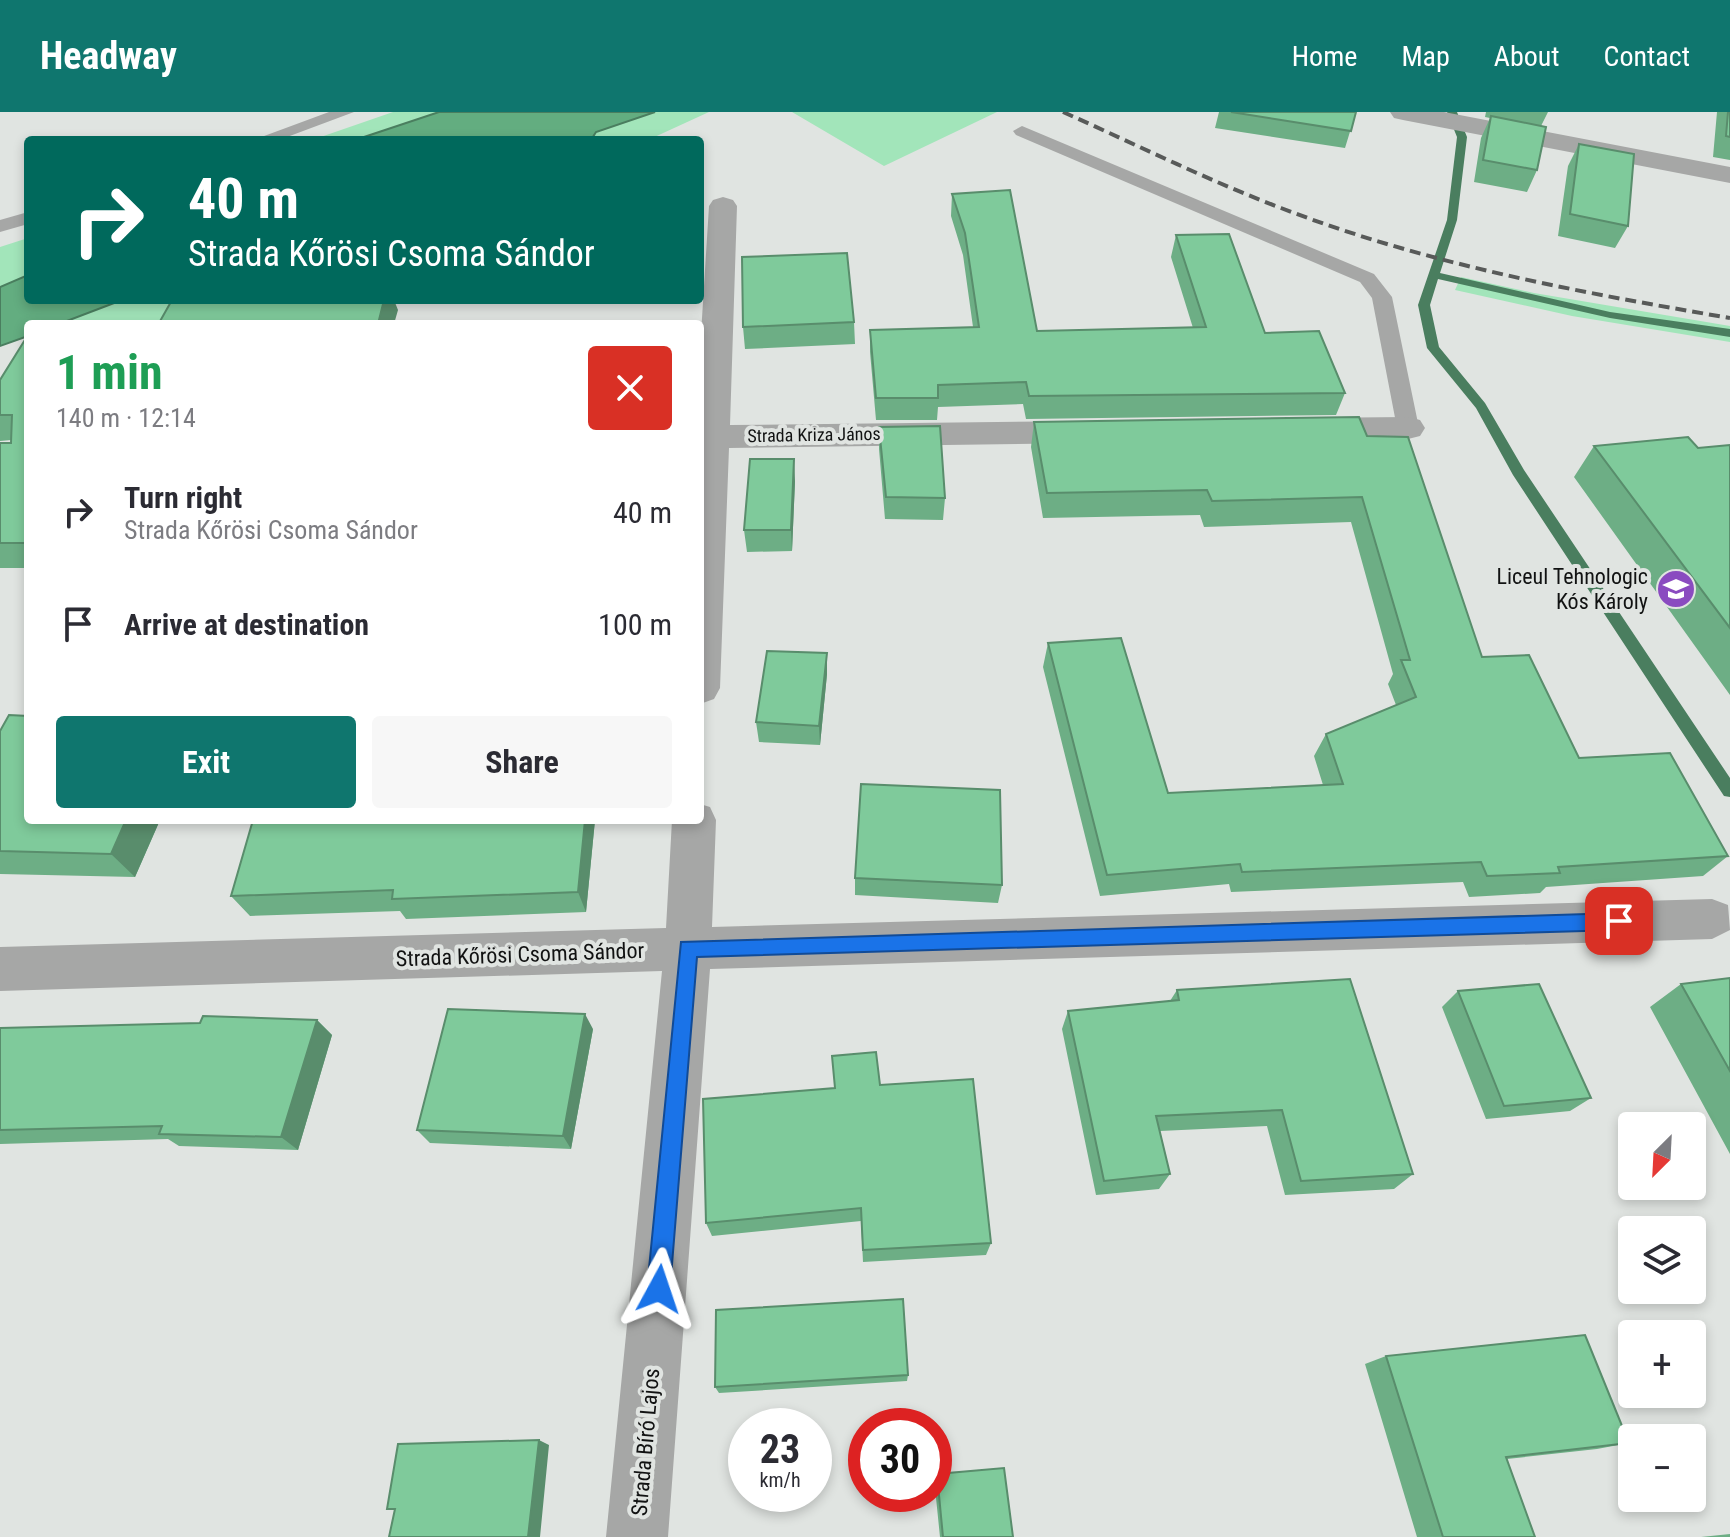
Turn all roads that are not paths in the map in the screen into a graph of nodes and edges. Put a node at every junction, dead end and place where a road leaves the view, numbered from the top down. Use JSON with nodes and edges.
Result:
{"nodes":[{"id":1,"x":346,"y":112,"type":"edge"},
{"id":2,"x":1415,"y":114,"type":"edge"},
{"id":3,"x":1022,"y":131,"type":"dead end"},
{"id":4,"x":274,"y":136,"type":"edge"},
{"id":5,"x":1730,"y":175,"type":"edge"},
{"id":6,"x":723,"y":206,"type":"dead end"},
{"id":7,"x":24,"y":219,"type":"edge"},
{"id":8,"x":0,"y":226,"type":"edge"},
{"id":9,"x":1408,"y":428,"type":"joint"},
{"id":10,"x":1266,"y":429,"type":"edge"},
{"id":11,"x":1123,"y":431,"type":"edge"},
{"id":12,"x":706,"y":437,"type":"edge"},
{"id":13,"x":704,"y":521,"type":"edge"},
{"id":14,"x":694,"y":824,"type":"edge"},
{"id":15,"x":1712,"y":919,"type":"dead end"},
{"id":16,"x":688,"y":949,"type":"junction"},
{"id":17,"x":0,"y":969,"type":"edge"},
{"id":18,"x":637,"y":1537,"type":"edge"}],
"edges":[{"from":1,"to":4,"type":"lane"},
{"from":2,"to":5,"type":"street"},
{"from":3,"to":9,"type":"lane"},
{"from":6,"to":12,"type":"street"},
{"from":7,"to":8,"type":"lane"},
{"from":9,"to":10,"type":"street"},
{"from":11,"to":12,"type":"street","name":"Strada Kriza János"},
{"from":12,"to":13,"type":"street"},
{"from":14,"to":16,"type":"street","name":"Strada Bíró Lajos"},
{"from":15,"to":16,"type":"street","name":"Strada Kőrösi Csoma Sándor"},
{"from":16,"to":17,"type":"street","name":"Strada Kőrösi Csoma Sándor"},
{"from":16,"to":18,"type":"street","name":"Strada Bíró Lajos"}]}
